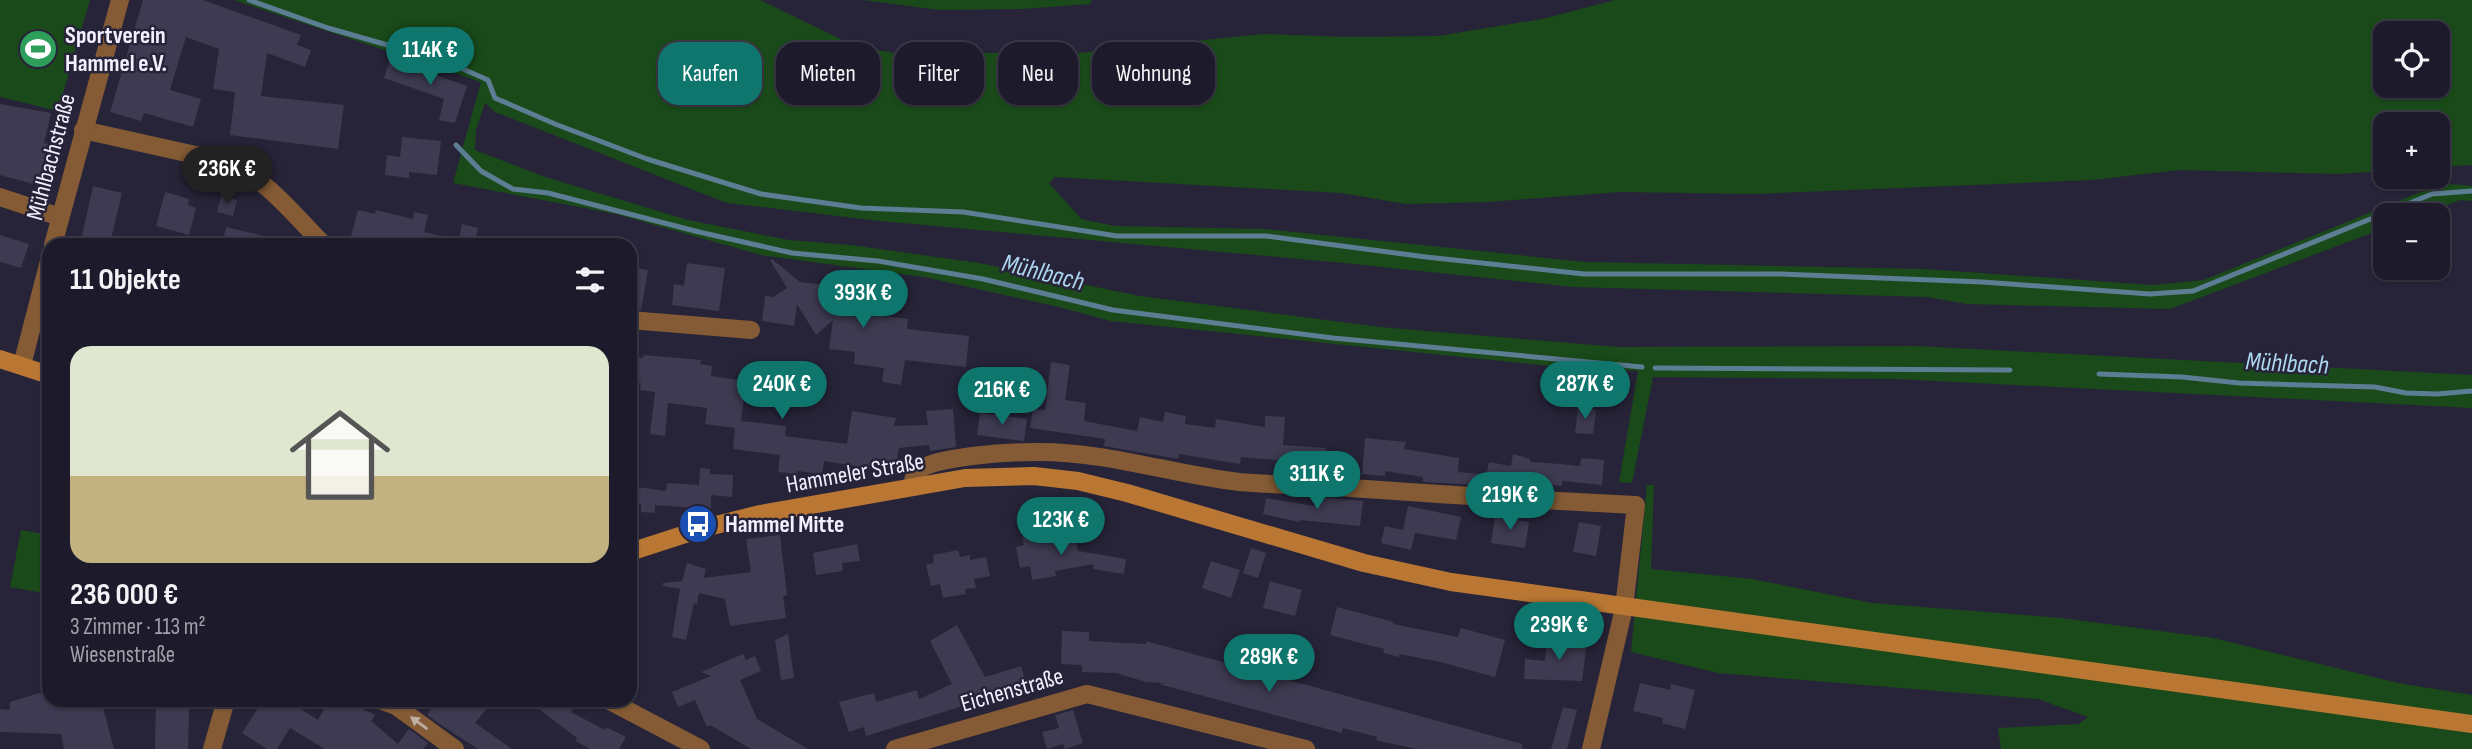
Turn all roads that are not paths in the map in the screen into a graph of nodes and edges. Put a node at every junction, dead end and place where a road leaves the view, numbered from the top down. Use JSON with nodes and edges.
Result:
{"nodes":[{"id":1,"x":120,"y":0,"type":"edge"},
{"id":2,"x":83,"y":130,"type":"junction"},
{"id":3,"x":0,"y":197,"type":"edge"},
{"id":4,"x":61,"y":217,"type":"junction"},
{"id":5,"x":55,"y":238,"type":"edge"},
{"id":6,"x":317,"y":238,"type":"edge"},
{"id":7,"x":42,"y":288,"type":"edge"},
{"id":8,"x":637,"y":321,"type":"edge"},
{"id":9,"x":751,"y":330,"type":"dead end"},
{"id":10,"x":0,"y":359,"type":"edge"},
{"id":11,"x":22,"y":365,"type":"junction"},
{"id":12,"x":42,"y":373,"type":"edge"},
{"id":13,"x":912,"y":487,"type":"junction"},
{"id":14,"x":637,"y":550,"type":"edge"},
{"id":15,"x":1624,"y":608,"type":"junction"},
{"id":16,"x":224,"y":707,"type":"edge"},
{"id":17,"x":397,"y":707,"type":"edge"},
{"id":18,"x":621,"y":707,"type":"edge"},
{"id":19,"x":2472,"y":724,"type":"edge"},
{"id":20,"x":691,"y":746,"type":"edge"},
{"id":21,"x":212,"y":749,"type":"edge"},
{"id":22,"x":455,"y":749,"type":"edge"},
{"id":23,"x":895,"y":749,"type":"edge"},
{"id":24,"x":1306,"y":749,"type":"edge"},
{"id":25,"x":1591,"y":749,"type":"edge"}],
"edges":[{"from":1,"to":2,"type":"street","name":"Mühlbachstraße"},
{"from":2,"to":4,"type":"street","name":"Mühlbachstraße"},
{"from":2,"to":6,"type":"street"},
{"from":3,"to":4,"type":"street"},
{"from":4,"to":5,"type":"street","name":"Mühlbachstraße"},
{"from":7,"to":11,"type":"street"},
{"from":8,"to":9,"type":"street"},
{"from":10,"to":11,"type":"main road"},
{"from":11,"to":12,"type":"main road"},
{"from":13,"to":14,"type":"main road","name":"Hammeler Straße"},
{"from":13,"to":15,"type":"main road","name":"Hammeler Straße"},
{"from":13,"to":15,"type":"street"},
{"from":15,"to":19,"type":"main road","name":"Hammeler Straße"},
{"from":15,"to":25,"type":"street"},
{"from":16,"to":21,"type":"street"},
{"from":22,"to":17,"type":"street","one_way":true},
{"from":18,"to":20,"type":"street"},
{"from":23,"to":24,"type":"street","name":"Eichenstraße"}]}
